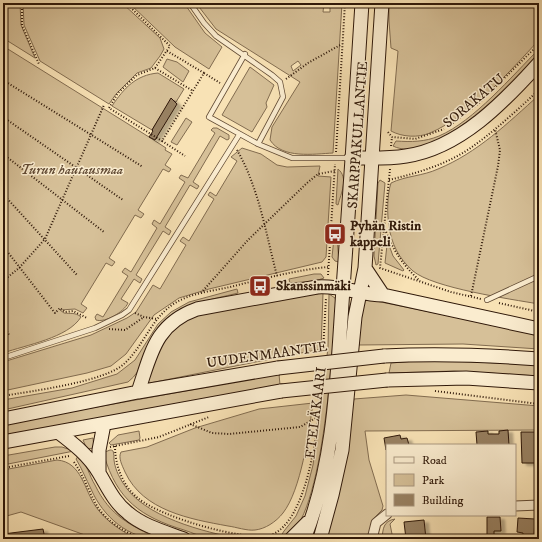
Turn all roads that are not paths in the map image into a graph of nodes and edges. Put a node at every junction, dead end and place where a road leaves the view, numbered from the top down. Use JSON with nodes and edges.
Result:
{"nodes":[{"id":1,"x":190,"y":3,"type":"edge"},
{"id":2,"x":362,"y":3,"type":"edge"},
{"id":3,"x":382,"y":3,"type":"edge"},
{"id":4,"x":245,"y":54,"type":"junction"},
{"id":5,"x":539,"y":63,"type":"edge"},
{"id":6,"x":239,"y":135,"type":"junction"},
{"id":7,"x":258,"y":144,"type":"junction"},
{"id":8,"x":351,"y":158,"type":"junction"},
{"id":9,"x":373,"y":158,"type":"junction"},
{"id":10,"x":365,"y":268,"type":"junction"},
{"id":11,"x":539,"y":276,"type":"edge"},
{"id":12,"x":343,"y":288,"type":"junction"},
{"id":13,"x":359,"y":292,"type":"junction"},
{"id":14,"x":383,"y":295,"type":"junction"},
{"id":15,"x":487,"y":300,"type":"road end"},
{"id":16,"x":539,"y":329,"type":"edge"},
{"id":17,"x":3,"y":358,"type":"edge"},
{"id":18,"x":539,"y":359,"type":"edge"},
{"id":19,"x":539,"y":383,"type":"edge"},
{"id":20,"x":138,"y":392,"type":"junction"},
{"id":21,"x":3,"y":419,"type":"edge"},
{"id":22,"x":104,"y":424,"type":"junction"},
{"id":23,"x":58,"y":432,"type":"junction"},
{"id":24,"x":3,"y":442,"type":"edge"},
{"id":25,"x":99,"y":473,"type":"junction"},
{"id":26,"x":539,"y":505,"type":"edge"},
{"id":27,"x":516,"y":506,"type":"edge"},
{"id":28,"x":386,"y":515,"type":"edge"},
{"id":29,"x":312,"y":518,"type":"junction"},
{"id":30,"x":184,"y":539,"type":"edge"},
{"id":31,"x":291,"y":539,"type":"edge"},
{"id":32,"x":304,"y":539,"type":"edge"},
{"id":33,"x":320,"y":539,"type":"edge"},
{"id":34,"x":372,"y":539,"type":"edge"}],
"edges":[{"from":1,"to":4,"type":"lane"},
{"from":2,"to":8,"type":"main road","name":"SKARPPAKULLANTIE"},
{"from":3,"to":9,"type":"main road","name":"SKARPPAKULLANTIE"},
{"from":4,"to":6,"type":"lane"},
{"from":4,"to":7,"type":"lane"},
{"from":5,"to":9,"type":"main road","name":"SORAKATU"},
{"from":6,"to":7,"type":"lane"},
{"from":6,"to":17,"type":"lane"},
{"from":7,"to":8,"type":"lane"},
{"from":8,"to":9,"type":"main road","name":"SORAKATU"},
{"from":8,"to":12,"type":"main road","name":"SKARPPAKULLANTIE"},
{"from":9,"to":10,"type":"main road","name":"SKARPPAKULLANTIE"},
{"from":10,"to":13,"type":"main road","name":"SKARPPAKULLANTIE"},
{"from":10,"to":14,"type":"main road"},
{"from":11,"to":15,"type":"lane"},
{"from":12,"to":13,"type":"main road"},
{"from":12,"to":20,"type":"main road"},
{"from":12,"to":29,"type":"main road","name":"ETELÄKAARI"},
{"from":13,"to":14,"type":"main road"},
{"from":13,"to":33,"type":"main road","name":"ETELÄKAARI"},
{"from":14,"to":16,"type":"main road"},
{"from":18,"to":20,"type":"main road","name":"UUDENMAANTIE","bridge":true},
{"from":19,"to":22,"type":"main road","bridge":true},
{"from":20,"to":21,"type":"main road","name":"UUDENMAANTIE"},
{"from":22,"to":23,"type":"main road"},
{"from":22,"to":25,"type":"main road"},
{"from":23,"to":24,"type":"main road"},
{"from":23,"to":25,"type":"main road"},
{"from":25,"to":30,"type":"main road"},
{"from":26,"to":27,"type":"street"},
{"from":28,"to":34,"type":"street"},
{"from":29,"to":31,"type":"main road"},
{"from":29,"to":32,"type":"main road","name":"ETELÄKAARI"}]}
